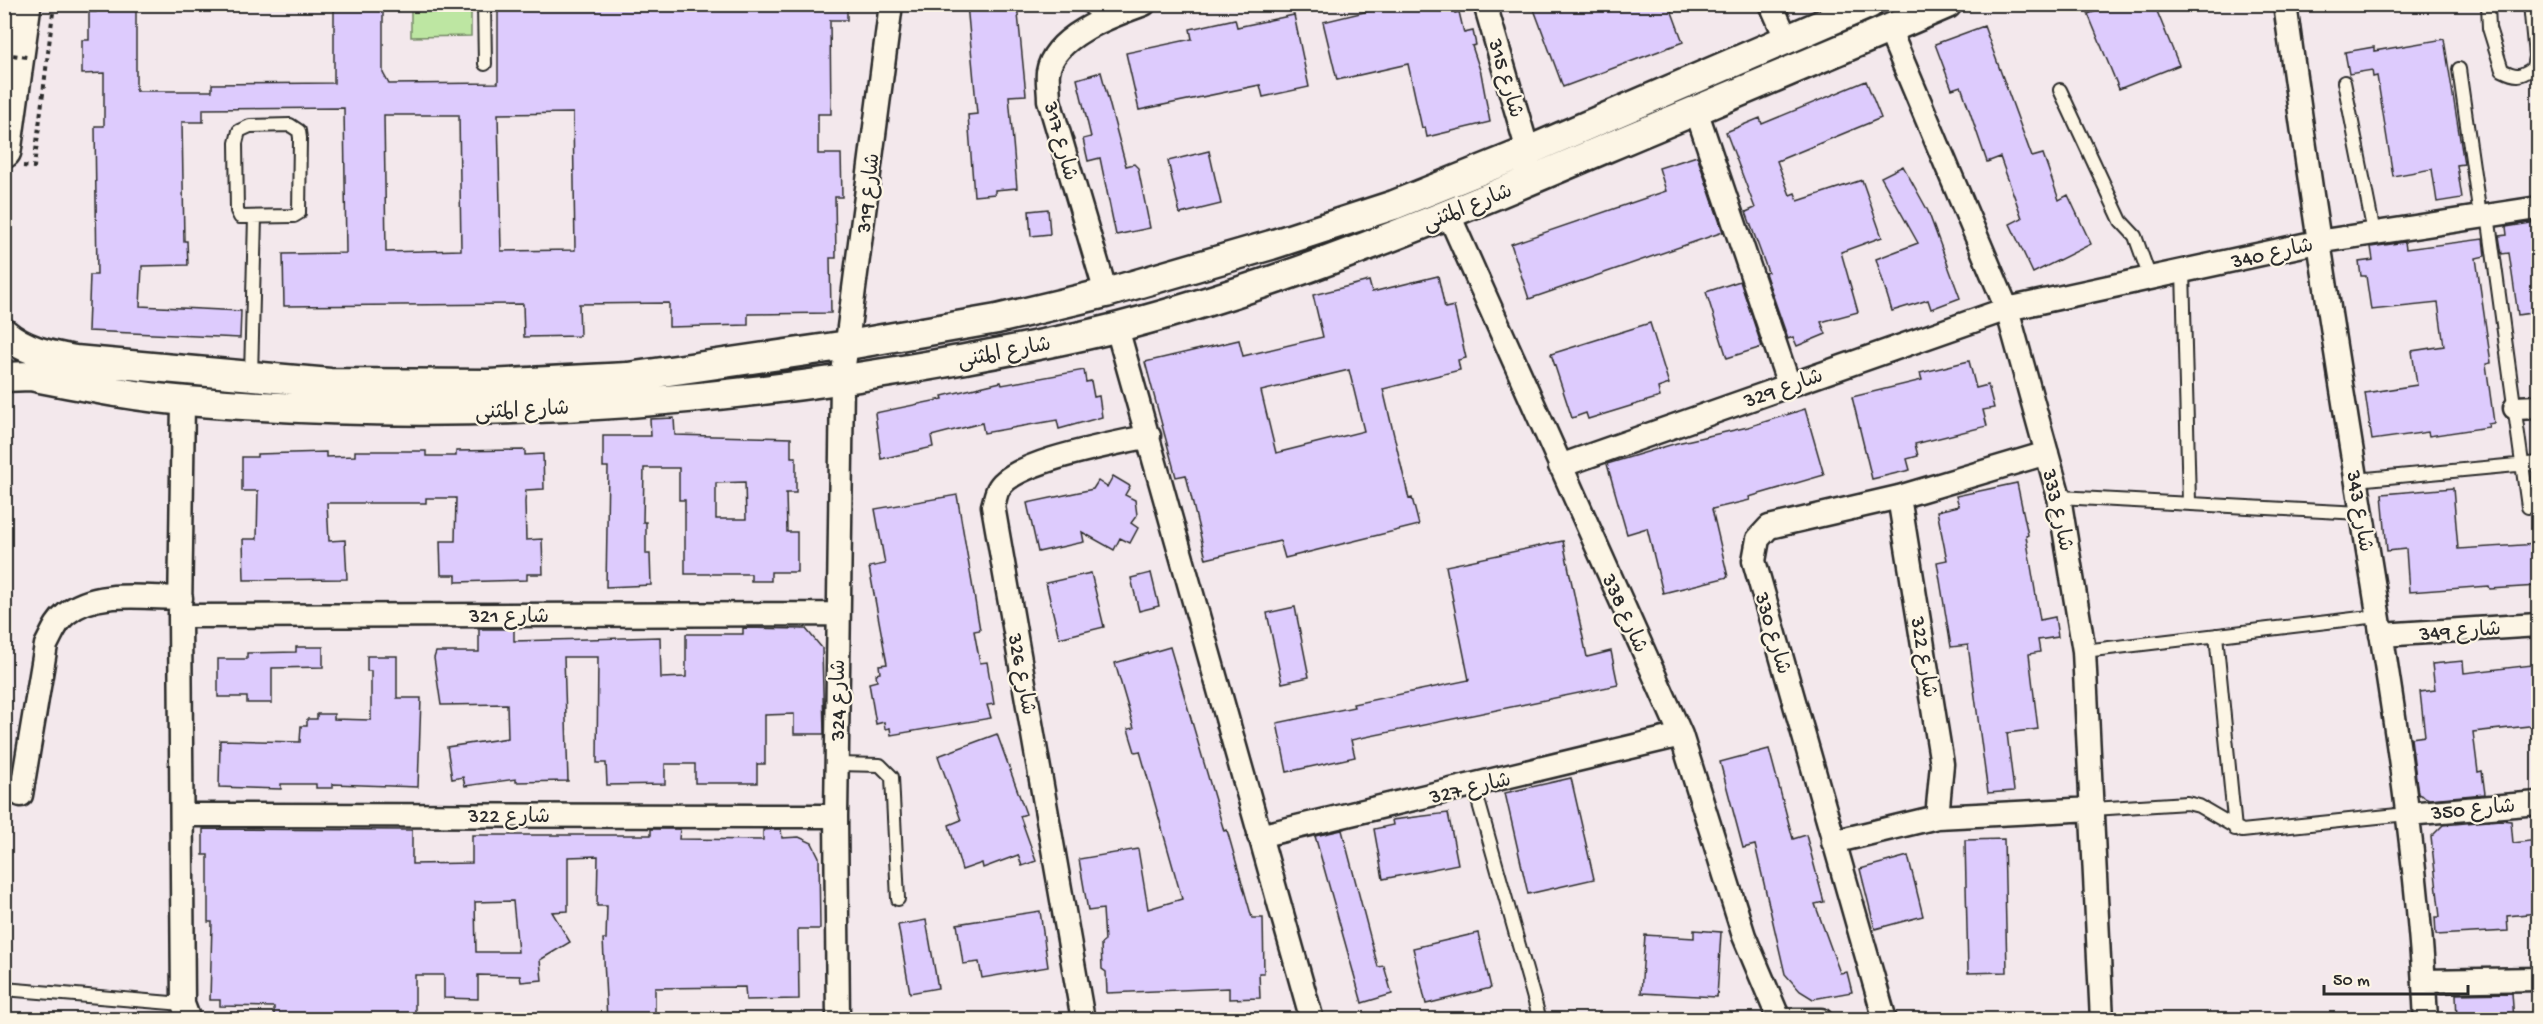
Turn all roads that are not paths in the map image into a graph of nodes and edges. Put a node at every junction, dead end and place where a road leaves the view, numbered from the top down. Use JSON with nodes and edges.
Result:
{"nodes":[{"id":1,"x":24,"y":4,"type":"edge"},
{"id":2,"x":484,"y":4,"type":"edge"},
{"id":3,"x":891,"y":4,"type":"edge"},
{"id":4,"x":1085,"y":4,"type":"edge"},
{"id":5,"x":1144,"y":4,"type":"edge"},
{"id":6,"x":1485,"y":4,"type":"edge"},
{"id":7,"x":1771,"y":4,"type":"edge"},
{"id":8,"x":1869,"y":4,"type":"edge"},
{"id":9,"x":1947,"y":4,"type":"edge"},
{"id":10,"x":2285,"y":4,"type":"edge"},
{"id":11,"x":2488,"y":4,"type":"edge"},
{"id":12,"x":2529,"y":4,"type":"edge"},
{"id":13,"x":1104,"y":19,"type":"junction"},
{"id":14,"x":1889,"y":29,"type":"junction"},
{"id":15,"x":1786,"y":39,"type":"junction"},
{"id":16,"x":485,"y":64,"type":"dead end"},
{"id":17,"x":2459,"y":69,"type":"dead end"},
{"id":18,"x":2344,"y":82,"type":"dead end"},
{"id":19,"x":2060,"y":90,"type":"dead end"},
{"id":20,"x":1696,"y":110,"type":"junction"},
{"id":21,"x":4,"y":151,"type":"edge"},
{"id":22,"x":1528,"y":151,"type":"junction"},
{"id":23,"x":2538,"y":208,"type":"edge"},
{"id":24,"x":1449,"y":215,"type":"junction"},
{"id":25,"x":2484,"y":216,"type":"junction"},
{"id":26,"x":255,"y":217,"type":"junction"},
{"id":27,"x":2374,"y":233,"type":"junction"},
{"id":28,"x":2317,"y":242,"type":"junction"},
{"id":29,"x":2183,"y":270,"type":"junction"},
{"id":30,"x":2150,"y":278,"type":"junction"},
{"id":31,"x":1106,"y":293,"type":"junction"},
{"id":32,"x":2007,"y":309,"type":"junction"},
{"id":33,"x":1117,"y":328,"type":"junction"},
{"id":34,"x":4,"y":333,"type":"edge"},
{"id":35,"x":848,"y":345,"type":"junction"},
{"id":36,"x":251,"y":376,"type":"junction"},
{"id":37,"x":4,"y":377,"type":"edge"},
{"id":38,"x":842,"y":381,"type":"junction"},
{"id":39,"x":1789,"y":385,"type":"junction"},
{"id":40,"x":183,"y":401,"type":"junction"},
{"id":41,"x":2538,"y":406,"type":"edge"},
{"id":42,"x":2515,"y":408,"type":"junction"},
{"id":43,"x":1149,"y":436,"type":"junction"},
{"id":44,"x":2047,"y":453,"type":"junction"},
{"id":45,"x":2538,"y":463,"type":"edge"},
{"id":46,"x":2523,"y":464,"type":"junction"},
{"id":47,"x":1560,"y":466,"type":"junction"},
{"id":48,"x":2356,"y":480,"type":"junction"},
{"id":49,"x":1899,"y":497,"type":"junction"},
{"id":50,"x":2060,"y":497,"type":"junction"},
{"id":51,"x":2189,"y":502,"type":"junction"},
{"id":52,"x":2528,"y":507,"type":"dead end"},
{"id":53,"x":2361,"y":513,"type":"junction"},
{"id":54,"x":181,"y":607,"type":"junction"},
{"id":55,"x":838,"y":614,"type":"junction"},
{"id":56,"x":2380,"y":626,"type":"junction"},
{"id":57,"x":2538,"y":626,"type":"edge"},
{"id":58,"x":2216,"y":635,"type":"junction"},
{"id":59,"x":2084,"y":651,"type":"junction"},
{"id":60,"x":1681,"y":735,"type":"junction"},
{"id":61,"x":837,"y":764,"type":"junction"},
{"id":62,"x":1474,"y":786,"type":"junction"},
{"id":63,"x":21,"y":795,"type":"dead end"},
{"id":64,"x":2538,"y":803,"type":"edge"},
{"id":65,"x":2093,"y":809,"type":"junction"},
{"id":66,"x":2406,"y":814,"type":"junction"},
{"id":67,"x":182,"y":815,"type":"junction"},
{"id":68,"x":836,"y":816,"type":"junction"},
{"id":69,"x":1937,"y":817,"type":"junction"},
{"id":70,"x":2235,"y":829,"type":"junction"},
{"id":71,"x":1259,"y":836,"type":"junction"},
{"id":72,"x":1833,"y":842,"type":"junction"},
{"id":73,"x":898,"y":899,"type":"dead end"},
{"id":74,"x":2538,"y":979,"type":"edge"},
{"id":75,"x":2424,"y":981,"type":"junction"},
{"id":76,"x":4,"y":989,"type":"edge"},
{"id":77,"x":186,"y":1014,"type":"edge"},
{"id":78,"x":1777,"y":1019,"type":"edge"},
{"id":79,"x":838,"y":1020,"type":"edge"},
{"id":80,"x":1083,"y":1020,"type":"edge"},
{"id":81,"x":1312,"y":1020,"type":"edge"},
{"id":82,"x":1540,"y":1020,"type":"edge"},
{"id":83,"x":1821,"y":1020,"type":"edge"},
{"id":84,"x":1885,"y":1020,"type":"edge"},
{"id":85,"x":2102,"y":1020,"type":"edge"},
{"id":86,"x":2426,"y":1020,"type":"edge"}],
"edges":[{"from":1,"to":21,"type":"highway"},
{"from":2,"to":16,"type":"lane"},
{"from":3,"to":35,"type":"street","name":"شارع 319"},
{"from":4,"to":13,"type":"lane"},
{"from":5,"to":13,"type":"street","name":"شارع 317"},
{"from":6,"to":22,"type":"street","name":"شارع 315"},
{"from":7,"to":15,"type":"street"},
{"from":8,"to":15,"type":"street","name":"شارع المثنى"},
{"from":9,"to":14,"type":"street","name":"شارع المثنى"},
{"from":10,"to":28,"type":"street","name":"شارع 343"},
{"from":11,"to":12,"type":"lane"},
{"from":13,"to":31,"type":"street","name":"شارع 317"},
{"from":14,"to":20,"type":"street","name":"شارع المثنى"},
{"from":14,"to":32,"type":"street","name":"شارع 333"},
{"from":15,"to":22,"type":"street","name":"شارع المثنى"},
{"from":17,"to":25,"type":"lane"},
{"from":18,"to":27,"type":"lane"},
{"from":19,"to":30,"type":"lane"},
{"from":20,"to":24,"type":"street","name":"شارع المثنى"},
{"from":20,"to":39,"type":"street"},
{"from":22,"to":31,"type":"street","name":"شارع المثنى"},
{"from":23,"to":25,"type":"street","name":"شارع 340"},
{"from":24,"to":33,"type":"street","name":"شارع المثنى"},
{"from":24,"to":47,"type":"street","name":"شارع 338"},
{"from":25,"to":27,"type":"street","name":"شارع 340"},
{"from":25,"to":42,"type":"lane"},
{"from":26,"to":26,"type":"lane"},
{"from":26,"to":36,"type":"lane"},
{"from":27,"to":28,"type":"street","name":"شارع 340"},
{"from":28,"to":29,"type":"street","name":"شارع 340"},
{"from":28,"to":48,"type":"street","name":"شارع 343"},
{"from":29,"to":30,"type":"street","name":"شارع 340"},
{"from":29,"to":51,"type":"lane"},
{"from":30,"to":32,"type":"street","name":"شارع 340"},
{"from":31,"to":35,"type":"street","name":"شارع المثنى"},
{"from":32,"to":39,"type":"street","name":"شارع 329"},
{"from":32,"to":44,"type":"street","name":"شارع 333"},
{"from":33,"to":38,"type":"street","name":"شارع المثنى"},
{"from":33,"to":43,"type":"street"},
{"from":34,"to":36,"type":"street","name":"شارع المثنى"},
{"from":35,"to":36,"type":"street","name":"شارع المثنى"},
{"from":35,"to":38,"type":"street","name":"شارع 319"},
{"from":37,"to":40,"type":"street","name":"شارع المثنى"},
{"from":38,"to":40,"type":"street","name":"شارع المثنى"},
{"from":38,"to":55,"type":"street","name":"شارع 324"},
{"from":39,"to":47,"type":"street","name":"شارع 329"},
{"from":40,"to":54,"type":"street"},
{"from":41,"to":42,"type":"street"},
{"from":42,"to":46,"type":"lane"},
{"from":43,"to":71,"type":"street"},
{"from":43,"to":80,"type":"street","name":"شارع 326"},
{"from":44,"to":49,"type":"street","name":"شارع 330"},
{"from":44,"to":50,"type":"street","name":"شارع 333"},
{"from":45,"to":46,"type":"lane"},
{"from":46,"to":48,"type":"lane"},
{"from":46,"to":52,"type":"lane"},
{"from":47,"to":60,"type":"street","name":"شارع 338"},
{"from":48,"to":53,"type":"street","name":"شارع 343"},
{"from":49,"to":69,"type":"street","name":"شارع 322"},
{"from":49,"to":72,"type":"street","name":"شارع 330"},
{"from":50,"to":51,"type":"lane"},
{"from":50,"to":59,"type":"street","name":"شارع 333"},
{"from":51,"to":53,"type":"lane"},
{"from":53,"to":56,"type":"street","name":"شارع 343"},
{"from":54,"to":55,"type":"street","name":"شارع 321"},
{"from":54,"to":63,"type":"street","name":"شارع 321"},
{"from":54,"to":67,"type":"street"},
{"from":55,"to":61,"type":"street","name":"شارع 324"},
{"from":56,"to":57,"type":"street","name":"شارع 349"},
{"from":56,"to":58,"type":"lane"},
{"from":56,"to":66,"type":"street","name":"شارع 343"},
{"from":58,"to":59,"type":"lane"},
{"from":58,"to":70,"type":"lane"},
{"from":59,"to":65,"type":"street","name":"شارع 333"},
{"from":60,"to":62,"type":"street","name":"شارع 327"},
{"from":60,"to":78,"type":"street","name":"شارع 338"},
{"from":61,"to":68,"type":"street","name":"شارع 324"},
{"from":61,"to":73,"type":"lane"},
{"from":62,"to":71,"type":"street","name":"شارع 327"},
{"from":62,"to":82,"type":"lane"},
{"from":64,"to":66,"type":"street","name":"شارع 350"},
{"from":65,"to":69,"type":"street"},
{"from":65,"to":70,"type":"lane"},
{"from":65,"to":85,"type":"street","name":"شارع 333"},
{"from":66,"to":70,"type":"lane"},
{"from":66,"to":75,"type":"street","name":"شارع 343"},
{"from":67,"to":68,"type":"street","name":"شارع 322"},
{"from":67,"to":77,"type":"street"},
{"from":68,"to":79,"type":"street","name":"شارع 324"},
{"from":69,"to":72,"type":"street"},
{"from":71,"to":81,"type":"street"},
{"from":72,"to":84,"type":"street","name":"شارع 330"},
{"from":74,"to":75,"type":"street"},
{"from":75,"to":86,"type":"street","name":"شارع 343"},
{"from":76,"to":77,"type":"lane"},
{"from":78,"to":83,"type":"street"}]}
